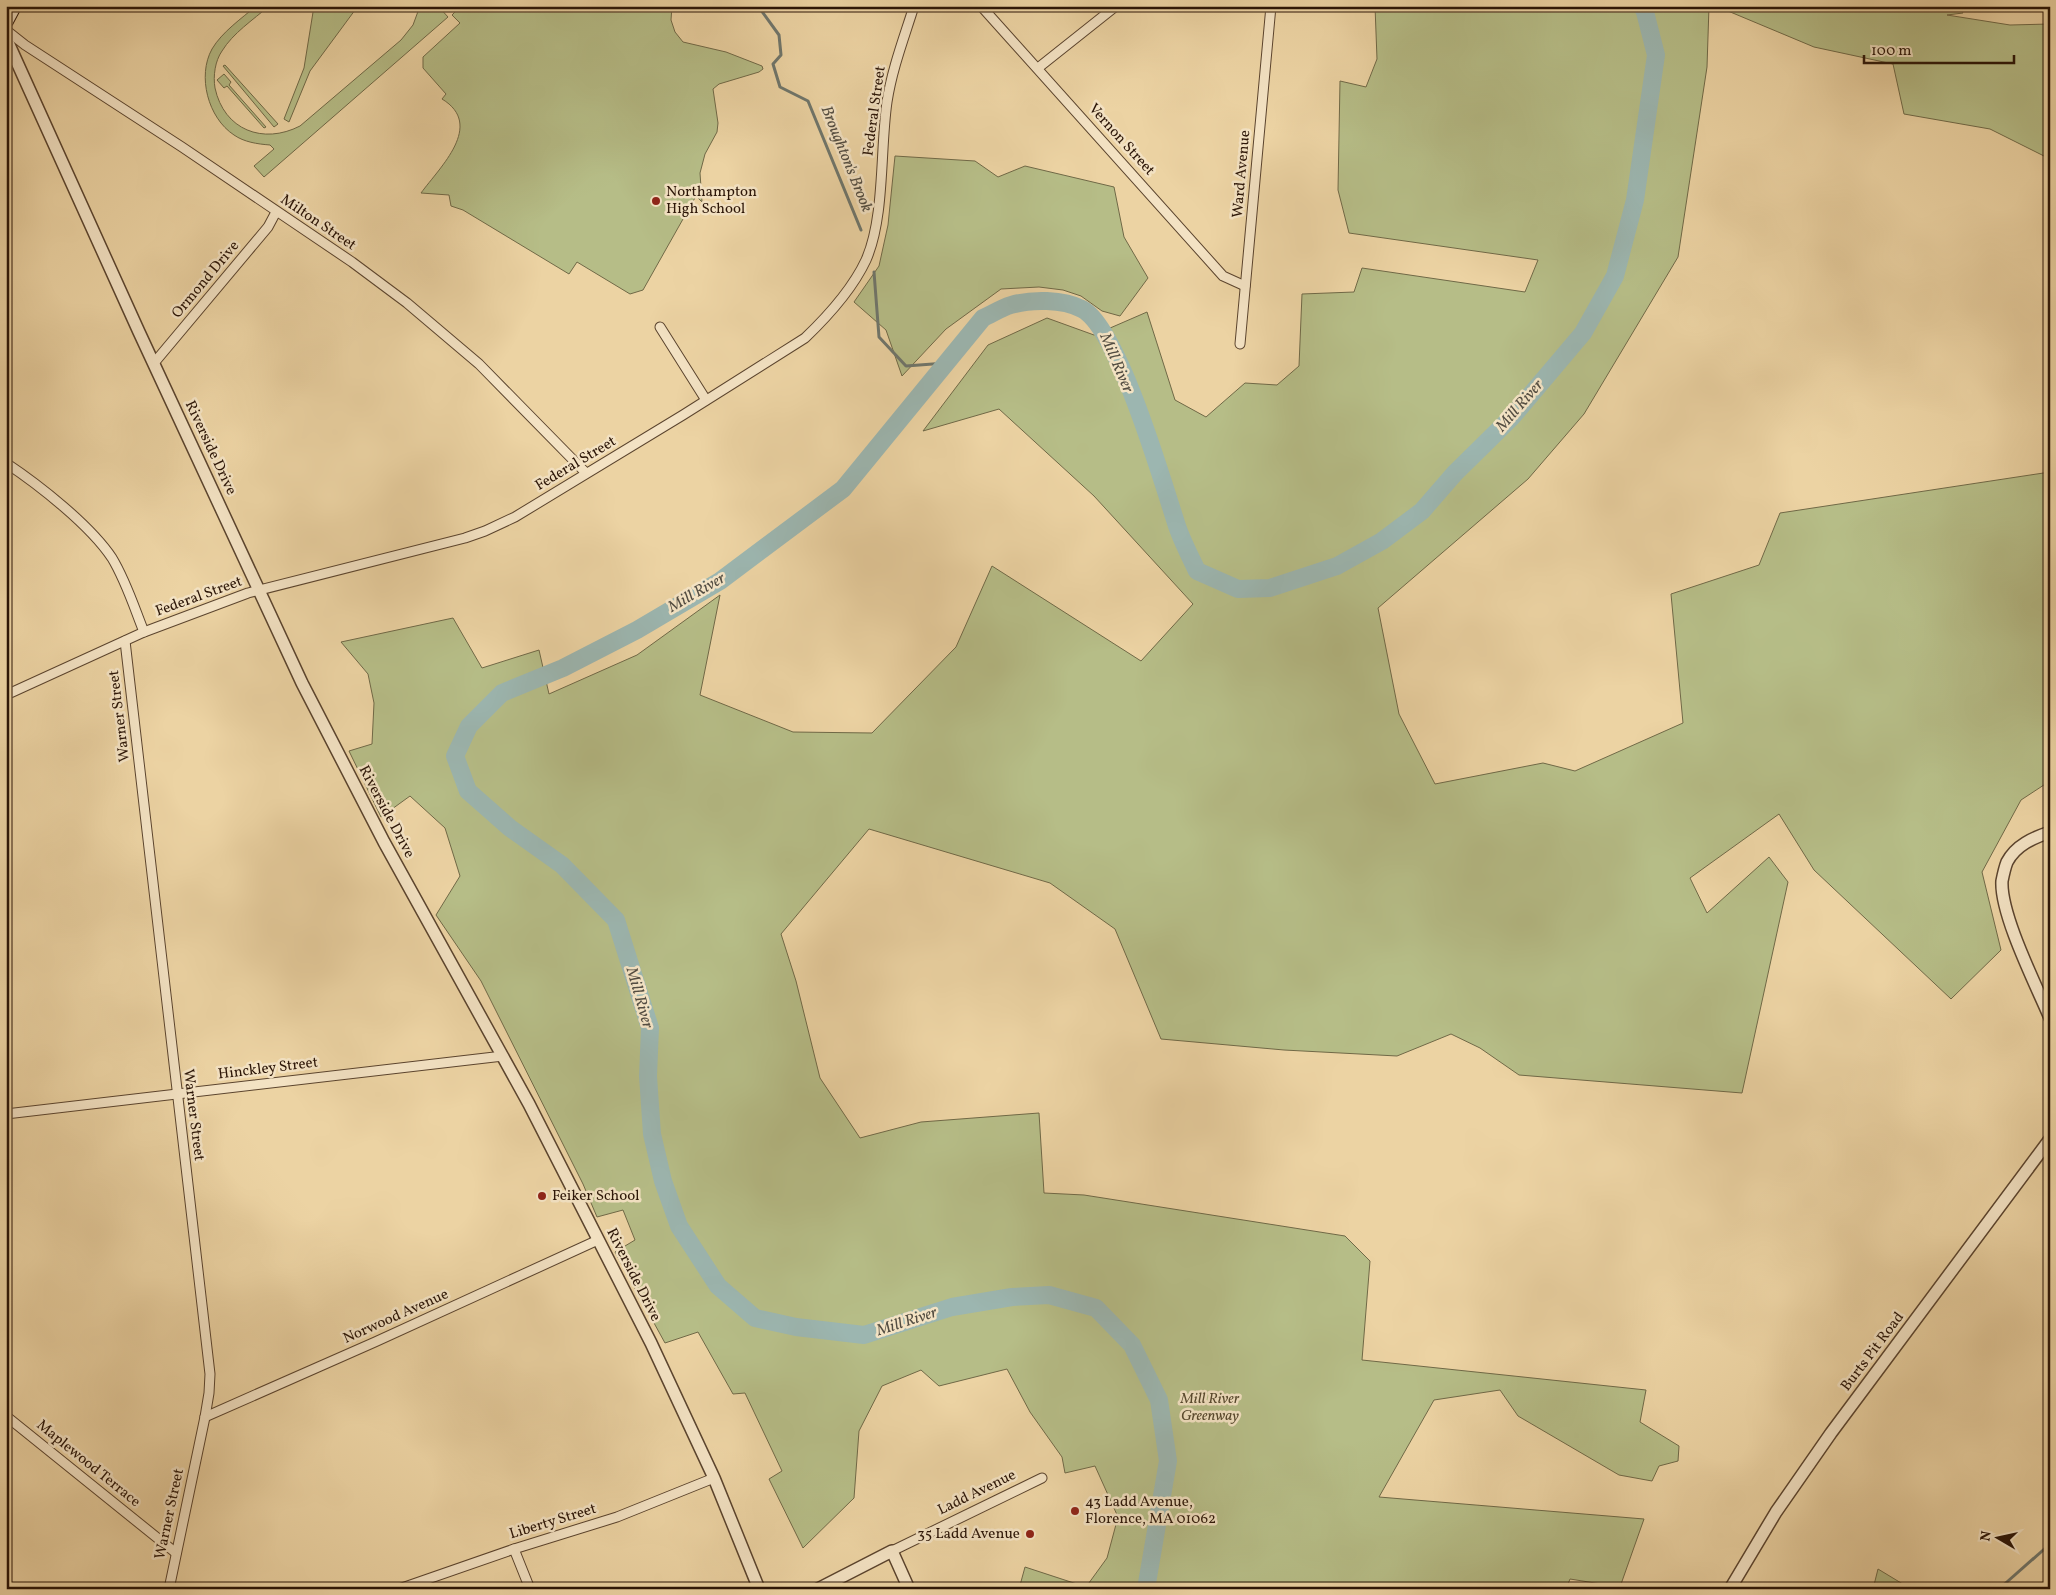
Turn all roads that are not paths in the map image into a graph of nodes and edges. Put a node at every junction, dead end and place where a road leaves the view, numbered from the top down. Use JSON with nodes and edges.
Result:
{"nodes":[{"id":1,"x":14,"y":6,"type":"edge"},
{"id":2,"x":914,"y":6,"type":"edge"},
{"id":3,"x":981,"y":6,"type":"edge"},
{"id":4,"x":1116,"y":6,"type":"edge"},
{"id":5,"x":1271,"y":6,"type":"edge"},
{"id":6,"x":6,"y":21,"type":"edge"},
{"id":7,"x":6,"y":30,"type":"edge"},
{"id":8,"x":6,"y":38,"type":"edge"},
{"id":9,"x":1038,"y":68,"type":"junction"},
{"id":10,"x":276,"y":212,"type":"junction"},
{"id":11,"x":1245,"y":286,"type":"junction"},
{"id":12,"x":660,"y":327,"type":"dead end"},
{"id":13,"x":1240,"y":344,"type":"dead end"},
{"id":14,"x":154,"y":363,"type":"junction"},
{"id":15,"x":706,"y":400,"type":"junction"},
{"id":16,"x":6,"y":463,"type":"edge"},
{"id":17,"x":586,"y":473,"type":"junction"},
{"id":18,"x":258,"y":590,"type":"junction"},
{"id":19,"x":144,"y":632,"type":"junction"},
{"id":20,"x":125,"y":641,"type":"junction"},
{"id":21,"x":6,"y":695,"type":"edge"},
{"id":22,"x":2050,"y":832,"type":"edge"},
{"id":23,"x":2050,"y":1018,"type":"edge"},
{"id":24,"x":503,"y":1056,"type":"junction"},
{"id":25,"x":177,"y":1094,"type":"junction"},
{"id":26,"x":6,"y":1114,"type":"edge"},
{"id":27,"x":2050,"y":1139,"type":"edge"},
{"id":28,"x":598,"y":1240,"type":"junction"},
{"id":29,"x":6,"y":1416,"type":"edge"},
{"id":30,"x":205,"y":1417,"type":"junction"},
{"id":31,"x":714,"y":1478,"type":"junction"},
{"id":32,"x":1042,"y":1478,"type":"dead end"},
{"id":33,"x":514,"y":1549,"type":"junction"},
{"id":34,"x":892,"y":1552,"type":"junction"},
{"id":35,"x":176,"y":1553,"type":"junction"},
{"id":36,"x":169,"y":1589,"type":"edge"},
{"id":37,"x":399,"y":1589,"type":"edge"},
{"id":38,"x":530,"y":1589,"type":"edge"},
{"id":39,"x":759,"y":1589,"type":"edge"},
{"id":40,"x":818,"y":1589,"type":"edge"},
{"id":41,"x":909,"y":1589,"type":"edge"},
{"id":42,"x":1730,"y":1589,"type":"edge"}],
"edges":[{"from":1,"to":6,"type":"main road"},
{"from":2,"to":15,"type":"street","name":"Federal Street"},
{"from":3,"to":9,"type":"street","name":"Vernon Street"},
{"from":4,"to":9,"type":"street"},
{"from":5,"to":11,"type":"street","name":"Ward Avenue"},
{"from":7,"to":10,"type":"street","name":"Milton Street"},
{"from":8,"to":14,"type":"street","name":"Riverside Drive"},
{"from":9,"to":11,"type":"street","name":"Vernon Street"},
{"from":10,"to":14,"type":"street","name":"Ormond Drive"},
{"from":10,"to":17,"type":"street","name":"Milton Street"},
{"from":11,"to":13,"type":"street","name":"Ward Avenue"},
{"from":12,"to":15,"type":"street"},
{"from":14,"to":18,"type":"street","name":"Riverside Drive"},
{"from":15,"to":17,"type":"street","name":"Federal Street"},
{"from":16,"to":19,"type":"street"},
{"from":17,"to":18,"type":"street","name":"Federal Street"},
{"from":18,"to":19,"type":"street","name":"Federal Street"},
{"from":18,"to":24,"type":"street","name":"Riverside Drive"},
{"from":19,"to":20,"type":"street","name":"Federal Street"},
{"from":20,"to":21,"type":"street","name":"Federal Street"},
{"from":20,"to":25,"type":"street","name":"Warner Street"},
{"from":22,"to":23,"type":"street"},
{"from":24,"to":25,"type":"street","name":"Hinckley Street"},
{"from":24,"to":28,"type":"street","name":"Riverside Drive"},
{"from":25,"to":26,"type":"street","name":"Hinckley Street"},
{"from":25,"to":30,"type":"street","name":"Warner Street"},
{"from":27,"to":42,"type":"street","name":"Burts Pit Road"},
{"from":28,"to":30,"type":"street","name":"Norwood Avenue"},
{"from":28,"to":31,"type":"street","name":"Riverside Drive"},
{"from":29,"to":35,"type":"street","name":"Maplewood Terrace"},
{"from":30,"to":35,"type":"street","name":"Warner Street"},
{"from":31,"to":33,"type":"street","name":"Liberty Street"},
{"from":31,"to":39,"type":"street","name":"Riverside Drive"},
{"from":32,"to":34,"type":"street","name":"Ladd Avenue"},
{"from":33,"to":37,"type":"street","name":"Liberty Street"},
{"from":33,"to":38,"type":"street"},
{"from":34,"to":40,"type":"street","name":"Ladd Avenue"},
{"from":34,"to":41,"type":"street"},
{"from":35,"to":36,"type":"street","name":"Warner Street"}]}
